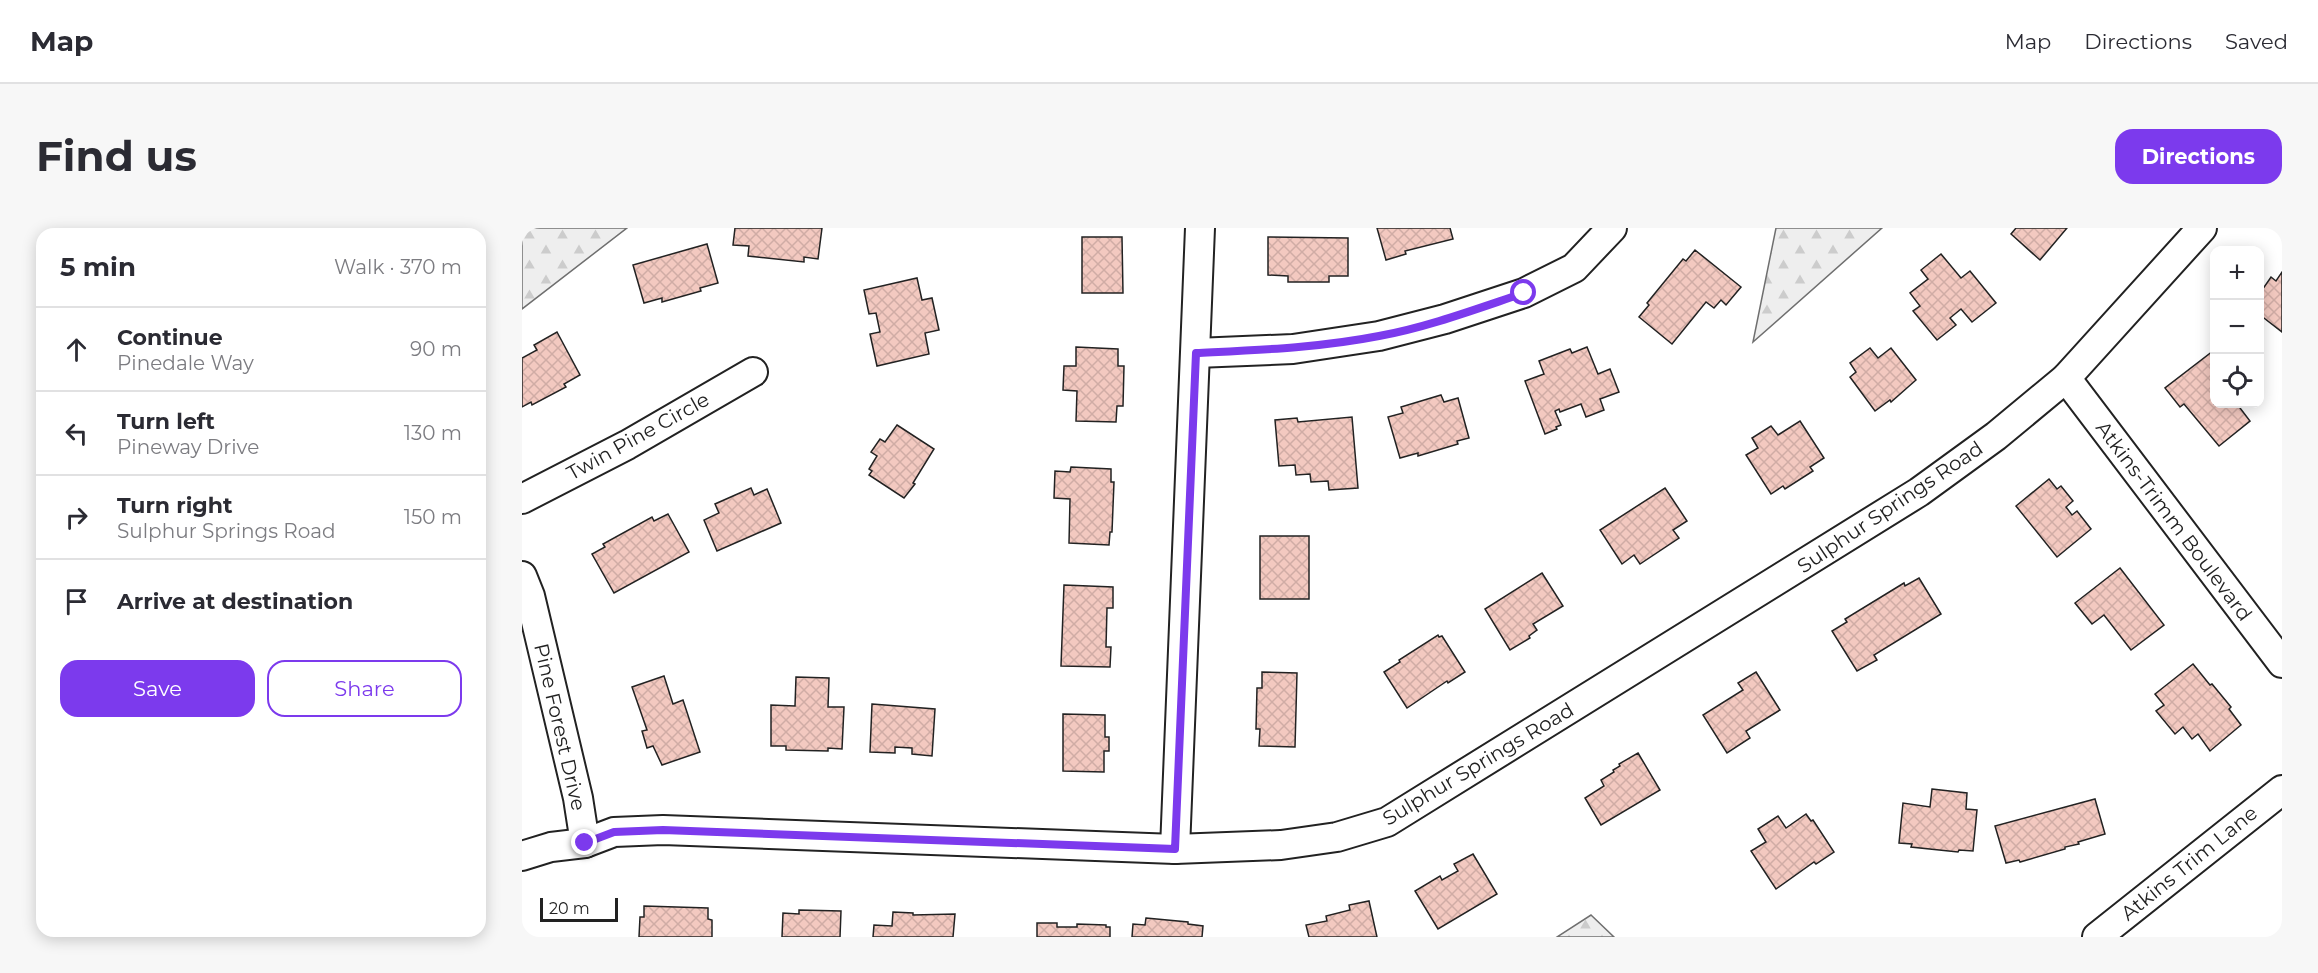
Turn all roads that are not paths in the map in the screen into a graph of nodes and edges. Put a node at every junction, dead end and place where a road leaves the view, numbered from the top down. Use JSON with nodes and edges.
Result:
{"nodes":[{"id":1,"x":1200,"y":228,"type":"edge"},
{"id":2,"x":1612,"y":228,"type":"edge"},
{"id":3,"x":2202,"y":228,"type":"edge"},
{"id":4,"x":1196,"y":353,"type":"junction"},
{"id":5,"x":753,"y":372,"type":"dead end"},
{"id":6,"x":2066,"y":378,"type":"junction"},
{"id":7,"x":522,"y":499,"type":"edge"},
{"id":8,"x":522,"y":576,"type":"edge"},
{"id":9,"x":2282,"y":663,"type":"edge"},
{"id":10,"x":2282,"y":790,"type":"edge"},
{"id":11,"x":585,"y":843,"type":"junction"},
{"id":12,"x":1175,"y":849,"type":"junction"},
{"id":13,"x":522,"y":856,"type":"edge"},
{"id":14,"x":2097,"y":937,"type":"edge"}],
"edges":[{"from":1,"to":4,"type":"street"},
{"from":2,"to":4,"type":"street"},
{"from":3,"to":6,"type":"street","name":"Sulphur Springs Road"},
{"from":4,"to":12,"type":"street"},
{"from":5,"to":7,"type":"street","name":"Twin Pine Circle"},
{"from":6,"to":9,"type":"street","name":"Atkins-Trimm Boulevard"},
{"from":6,"to":12,"type":"street","name":"Sulphur Springs Road"},
{"from":8,"to":11,"type":"street","name":"Pine Forest Drive"},
{"from":10,"to":14,"type":"street","name":"Atkins Trim Lane"},
{"from":11,"to":12,"type":"street","name":"Sulphur Springs Road"},
{"from":11,"to":13,"type":"street","name":"Sulphur Springs Road"}]}
